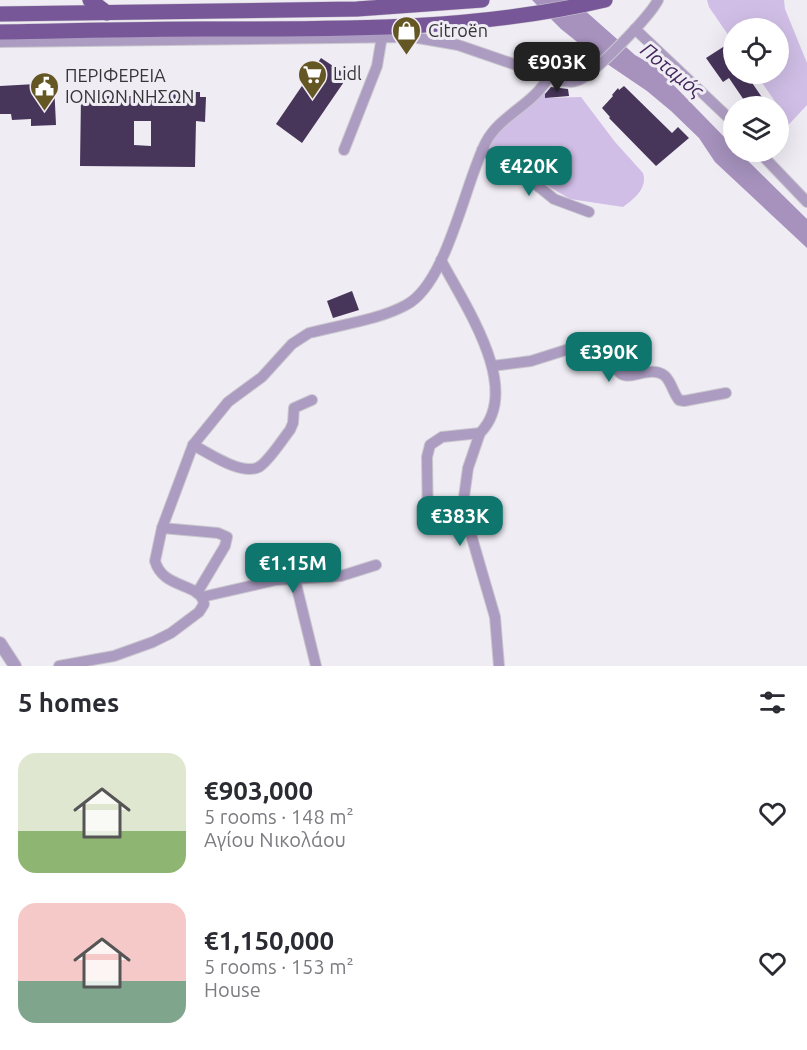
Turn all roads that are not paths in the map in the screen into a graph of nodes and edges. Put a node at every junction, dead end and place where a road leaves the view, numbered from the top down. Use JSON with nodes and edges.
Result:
{"nodes":[{"id":1,"x":70,"y":0,"type":"edge"},
{"id":2,"x":90,"y":0,"type":"edge"},
{"id":3,"x":482,"y":0,"type":"edge"},
{"id":4,"x":605,"y":0,"type":"edge"},
{"id":5,"x":657,"y":2,"type":"edge"},
{"id":6,"x":395,"y":7,"type":"junction"},
{"id":7,"x":107,"y":12,"type":"junction"},
{"id":8,"x":54,"y":13,"type":"junction"},
{"id":9,"x":0,"y":14,"type":"edge"},
{"id":10,"x":635,"y":29,"type":"junction"},
{"id":11,"x":0,"y":32,"type":"edge"},
{"id":12,"x":382,"y":32,"type":"junction"},
{"id":13,"x":0,"y":42,"type":"edge"},
{"id":14,"x":549,"y":76,"type":"junction"},
{"id":15,"x":723,"y":113,"type":"edge"},
{"id":16,"x":344,"y":150,"type":"dead end"},
{"id":17,"x":482,"y":150,"type":"junction"},
{"id":18,"x":769,"y":162,"type":"edge"},
{"id":19,"x":807,"y":202,"type":"edge"},
{"id":20,"x":590,"y":212,"type":"dead end"},
{"id":21,"x":441,"y":260,"type":"junction"},
{"id":22,"x":492,"y":366,"type":"junction"},
{"id":23,"x":726,"y":393,"type":"dead end"},
{"id":24,"x":312,"y":400,"type":"dead end"},
{"id":25,"x":480,"y":433,"type":"junction"},
{"id":26,"x":193,"y":444,"type":"junction"},
{"id":27,"x":162,"y":528,"type":"junction"},
{"id":28,"x":428,"y":528,"type":"dead end"},
{"id":29,"x":376,"y":566,"type":"dead end"},
{"id":30,"x":295,"y":580,"type":"junction"},
{"id":31,"x":200,"y":595,"type":"junction"},
{"id":32,"x":0,"y":644,"type":"edge"},
{"id":33,"x":15,"y":666,"type":"edge"},
{"id":34,"x":59,"y":666,"type":"edge"},
{"id":35,"x":316,"y":666,"type":"edge"},
{"id":36,"x":499,"y":666,"type":"edge"}],
"edges":[{"from":1,"to":8,"type":"main road"},
{"from":2,"to":7,"type":"main road"},
{"from":3,"to":6,"type":"main road"},
{"from":4,"to":12,"type":"main road"},
{"from":5,"to":10,"type":"street"},
{"from":6,"to":7,"type":"main road"},
{"from":6,"to":12,"type":"main road"},
{"from":7,"to":8,"type":"main road"},
{"from":8,"to":9,"type":"main road"},
{"from":10,"to":14,"type":"street"},
{"from":10,"to":15,"type":"street"},
{"from":11,"to":12,"type":"main road"},
{"from":12,"to":13,"type":"street"},
{"from":12,"to":14,"type":"street"},
{"from":12,"to":16,"type":"street"},
{"from":14,"to":17,"type":"street"},
{"from":17,"to":20,"type":"street"},
{"from":17,"to":21,"type":"street"},
{"from":18,"to":19,"type":"street"},
{"from":21,"to":22,"type":"street"},
{"from":21,"to":26,"type":"street"},
{"from":22,"to":23,"type":"street"},
{"from":22,"to":25,"type":"street"},
{"from":24,"to":26,"type":"street"},
{"from":25,"to":28,"type":"street"},
{"from":25,"to":36,"type":"street"},
{"from":26,"to":27,"type":"street"},
{"from":27,"to":31,"type":"street"},
{"from":27,"to":31,"type":"street"},
{"from":29,"to":30,"type":"street"},
{"from":30,"to":31,"type":"street"},
{"from":30,"to":35,"type":"street"},
{"from":31,"to":34,"type":"street"},
{"from":32,"to":33,"type":"street"}]}
